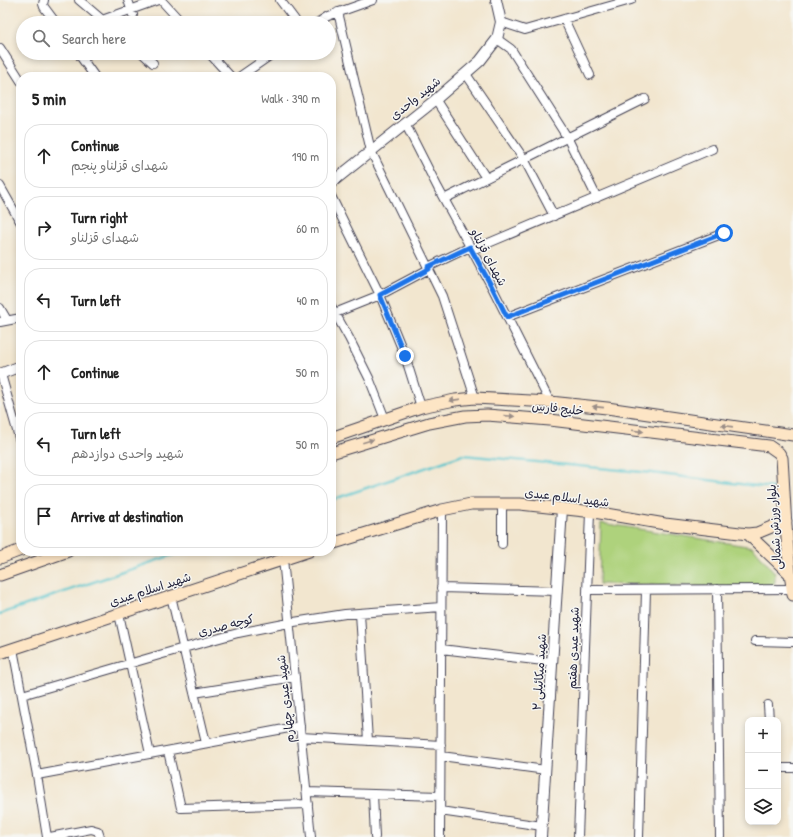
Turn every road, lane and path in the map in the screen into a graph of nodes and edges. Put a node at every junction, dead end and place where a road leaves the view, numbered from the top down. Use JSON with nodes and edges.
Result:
{"nodes":[{"id":1,"x":44,"y":0,"type":"edge"},
{"id":2,"x":79,"y":0,"type":"edge"},
{"id":3,"x":128,"y":0,"type":"edge"},
{"id":4,"x":160,"y":0,"type":"edge"},
{"id":5,"x":280,"y":0,"type":"edge"},
{"id":6,"x":372,"y":0,"type":"edge"},
{"id":7,"x":496,"y":0,"type":"edge"},
{"id":8,"x":632,"y":0,"type":"edge"},
{"id":9,"x":132,"y":12,"type":"junction"},
{"id":10,"x":338,"y":12,"type":"junction"},
{"id":11,"x":51,"y":16,"type":"edge"},
{"id":12,"x":98,"y":16,"type":"edge"},
{"id":13,"x":120,"y":16,"type":"edge"},
{"id":14,"x":175,"y":16,"type":"edge"},
{"id":15,"x":293,"y":16,"type":"edge"},
{"id":16,"x":328,"y":16,"type":"edge"},
{"id":17,"x":564,"y":19,"type":"junction"},
{"id":18,"x":501,"y":22,"type":"junction"},
{"id":19,"x":497,"y":39,"type":"junction"},
{"id":20,"x":0,"y":48,"type":"edge"},
{"id":21,"x":83,"y":60,"type":"edge"},
{"id":22,"x":150,"y":60,"type":"edge"},
{"id":23,"x":218,"y":60,"type":"edge"},
{"id":24,"x":264,"y":60,"type":"edge"},
{"id":25,"x":153,"y":63,"type":"dead end"},
{"id":26,"x":91,"y":72,"type":"edge"},
{"id":27,"x":227,"y":72,"type":"edge"},
{"id":28,"x":246,"y":72,"type":"edge"},
{"id":29,"x":16,"y":73,"type":"edge"},
{"id":30,"x":466,"y":74,"type":"junction"},
{"id":31,"x":590,"y":75,"type":"dead end"},
{"id":32,"x":645,"y":99,"type":"dead end"},
{"id":33,"x":435,"y":100,"type":"junction"},
{"id":34,"x":405,"y":123,"type":"junction"},
{"id":35,"x":567,"y":138,"type":"junction"},
{"id":36,"x":712,"y":149,"type":"dead end"},
{"id":37,"x":371,"y":151,"type":"junction"},
{"id":38,"x":524,"y":159,"type":"junction"},
{"id":39,"x":486,"y":178,"type":"junction"},
{"id":40,"x":336,"y":179,"type":"edge"},
{"id":41,"x":0,"y":186,"type":"edge"},
{"id":42,"x":444,"y":198,"type":"junction"},
{"id":43,"x":597,"y":198,"type":"junction"},
{"id":44,"x":336,"y":206,"type":"edge"},
{"id":45,"x":16,"y":214,"type":"edge"},
{"id":46,"x":554,"y":216,"type":"junction"},
{"id":47,"x":724,"y":233,"type":"dead end"},
{"id":48,"x":471,"y":249,"type":"junction"},
{"id":49,"x":429,"y":268,"type":"junction"},
{"id":50,"x":380,"y":295,"type":"junction"},
{"id":51,"x":0,"y":308,"type":"edge"},
{"id":52,"x":336,"y":309,"type":"edge"},
{"id":53,"x":336,"y":315,"type":"edge"},
{"id":54,"x":507,"y":317,"type":"junction"},
{"id":55,"x":16,"y":319,"type":"edge"},
{"id":56,"x":3,"y":321,"type":"edge"},
{"id":57,"x":16,"y":368,"type":"edge"},
{"id":58,"x":0,"y":374,"type":"edge"},
{"id":59,"x":474,"y":398,"type":"junction"},
{"id":60,"x":550,"y":402,"type":"junction"},
{"id":61,"x":422,"y":407,"type":"junction"},
{"id":62,"x":16,"y":414,"type":"edge"},
{"id":63,"x":385,"y":420,"type":"junction"},
{"id":64,"x":750,"y":429,"type":"junction"},
{"id":65,"x":793,"y":435,"type":"edge"},
{"id":66,"x":336,"y":436,"type":"edge"},
{"id":67,"x":748,"y":444,"type":"junction"},
{"id":68,"x":336,"y":451,"type":"edge"},
{"id":69,"x":782,"y":458,"type":"joint"},
{"id":70,"x":502,"y":504,"type":"junction"},
{"id":71,"x":562,"y":509,"type":"junction"},
{"id":72,"x":442,"y":510,"type":"junction"},
{"id":73,"x":590,"y":512,"type":"junction"},
{"id":74,"x":786,"y":520,"type":"junction"},
{"id":75,"x":748,"y":534,"type":"junction"},
{"id":76,"x":336,"y":542,"type":"edge"},
{"id":77,"x":502,"y":544,"type":"dead end"},
{"id":78,"x":16,"y":552,"type":"edge"},
{"id":79,"x":54,"y":556,"type":"edge"},
{"id":80,"x":292,"y":556,"type":"edge"},
{"id":81,"x":0,"y":558,"type":"edge"},
{"id":82,"x":282,"y":559,"type":"junction"},
{"id":83,"x":790,"y":573,"type":"junction"},
{"id":84,"x":0,"y":575,"type":"edge"},
{"id":85,"x":441,"y":588,"type":"junction"},
{"id":86,"x":717,"y":589,"type":"junction"},
{"id":87,"x":587,"y":590,"type":"junction"},
{"id":88,"x":646,"y":590,"type":"junction"},
{"id":89,"x":557,"y":591,"type":"junction"},
{"id":90,"x":793,"y":592,"type":"edge"},
{"id":91,"x":171,"y":596,"type":"junction"},
{"id":92,"x":441,"y":607,"type":"junction"},
{"id":93,"x":360,"y":613,"type":"junction"},
{"id":94,"x":119,"y":614,"type":"junction"},
{"id":95,"x":289,"y":623,"type":"junction"},
{"id":96,"x":755,"y":642,"type":"dead end"},
{"id":97,"x":793,"y":642,"type":"edge"},
{"id":98,"x":184,"y":648,"type":"junction"},
{"id":99,"x":13,"y":649,"type":"junction"},
{"id":100,"x":441,"y":649,"type":"junction"},
{"id":101,"x":0,"y":653,"type":"edge"},
{"id":102,"x":552,"y":662,"type":"junction"},
{"id":103,"x":130,"y":663,"type":"junction"},
{"id":104,"x":295,"y":677,"type":"junction"},
{"id":105,"x":194,"y":693,"type":"junction"},
{"id":106,"x":22,"y":696,"type":"junction"},
{"id":107,"x":768,"y":705,"type":"dead end"},
{"id":108,"x":769,"y":717,"type":"edge"},
{"id":109,"x":300,"y":726,"type":"junction"},
{"id":110,"x":301,"y":737,"type":"junction"},
{"id":111,"x":368,"y":741,"type":"junction"},
{"id":112,"x":206,"y":743,"type":"junction"},
{"id":113,"x":441,"y":746,"type":"junction"},
{"id":114,"x":168,"y":750,"type":"junction"},
{"id":115,"x":150,"y":754,"type":"junction"},
{"id":116,"x":441,"y":756,"type":"junction"},
{"id":117,"x":781,"y":768,"type":"edge"},
{"id":118,"x":793,"y":768,"type":"edge"},
{"id":119,"x":546,"y":770,"type":"junction"},
{"id":120,"x":37,"y":775,"type":"junction"},
{"id":121,"x":307,"y":792,"type":"junction"},
{"id":122,"x":373,"y":794,"type":"junction"},
{"id":123,"x":440,"y":796,"type":"junction"},
{"id":124,"x":308,"y":804,"type":"junction"},
{"id":125,"x":440,"y":811,"type":"junction"},
{"id":126,"x":542,"y":826,"type":"junction"},
{"id":127,"x":99,"y":834,"type":"edge"},
{"id":128,"x":47,"y":837,"type":"edge"},
{"id":129,"x":50,"y":837,"type":"edge"},
{"id":130,"x":311,"y":837,"type":"edge"},
{"id":131,"x":375,"y":837,"type":"edge"},
{"id":132,"x":440,"y":837,"type":"edge"},
{"id":133,"x":541,"y":837,"type":"edge"},
{"id":134,"x":578,"y":837,"type":"edge"},
{"id":135,"x":639,"y":837,"type":"edge"},
{"id":136,"x":720,"y":837,"type":"edge"}],
"edges":[{"from":1,"to":11,"type":"street"},
{"from":2,"to":12,"type":"street"},
{"from":3,"to":9,"type":"street"},
{"from":4,"to":9,"type":"street"},
{"from":4,"to":14,"type":"street"},
{"from":5,"to":15,"type":"street"},
{"from":6,"to":10,"type":"street"},
{"from":7,"to":18,"type":"street"},
{"from":8,"to":17,"type":"street"},
{"from":9,"to":13,"type":"street"},
{"from":10,"to":16,"type":"street"},
{"from":10,"to":37,"type":"street"},
{"from":17,"to":18,"type":"street"},
{"from":17,"to":31,"type":"street"},
{"from":18,"to":19,"type":"street","name":"شهید واحدی"},
{"from":19,"to":30,"type":"street","name":"شهید واحدی"},
{"from":19,"to":35,"type":"street"},
{"from":20,"to":29,"type":"street"},
{"from":21,"to":26,"type":"street"},
{"from":22,"to":25,"type":"street"},
{"from":23,"to":27,"type":"street"},
{"from":24,"to":28,"type":"street"},
{"from":30,"to":33,"type":"street","name":"شهید واحدی"},
{"from":30,"to":38,"type":"street"},
{"from":32,"to":35,"type":"street"},
{"from":33,"to":34,"type":"street","name":"شهید واحدی"},
{"from":33,"to":39,"type":"street"},
{"from":34,"to":37,"type":"street","name":"شهید واحدی"},
{"from":34,"to":42,"type":"street","name":"شهدای قزلناو"},
{"from":35,"to":38,"type":"street"},
{"from":35,"to":43,"type":"street"},
{"from":36,"to":43,"type":"street"},
{"from":37,"to":40,"type":"street","name":"شهید واحدی"},
{"from":37,"to":49,"type":"street"},
{"from":38,"to":39,"type":"street"},
{"from":38,"to":46,"type":"street"},
{"from":39,"to":42,"type":"street"},
{"from":41,"to":45,"type":"street"},
{"from":42,"to":48,"type":"street","name":"شهدای قزلناو"},
{"from":43,"to":46,"type":"street"},
{"from":44,"to":50,"type":"street"},
{"from":46,"to":48,"type":"street"},
{"from":47,"to":54,"type":"street"},
{"from":48,"to":49,"type":"street"},
{"from":48,"to":54,"type":"street","name":"شهدای قزلناو"},
{"from":49,"to":50,"type":"street"},
{"from":49,"to":59,"type":"street"},
{"from":50,"to":52,"type":"street"},
{"from":50,"to":61,"type":"street"},
{"from":51,"to":56,"type":"street"},
{"from":53,"to":63,"type":"street"},
{"from":54,"to":60,"type":"street","name":"شهدای قزلناو"},
{"from":55,"to":56,"type":"street"},
{"from":57,"to":58,"type":"street"},
{"from":58,"to":62,"type":"street"},
{"from":59,"to":60,"type":"main road"},
{"from":59,"to":61,"type":"main road","one_way":true},
{"from":64,"to":60,"type":"main road","one_way":true},
{"from":61,"to":63,"type":"main road"},
{"from":63,"to":66,"type":"main road"},
{"from":64,"to":65,"type":"main road"},
{"from":64,"to":67,"type":"main road"},
{"from":68,"to":67,"type":"main road","name":"خلیج فارس","one_way":true},
{"from":67,"to":69,"type":"main road","name":"خلیج فارس"},
{"from":69,"to":74,"type":"main road","name":"بلوار ورزش شمالی"},
{"from":70,"to":71,"type":"main road","name":"شهید اسلام عبدی"},
{"from":70,"to":72,"type":"main road","name":"شهید اسلام عبدی"},
{"from":70,"to":77,"type":"street"},
{"from":71,"to":73,"type":"main road","name":"شهید اسلام عبدی"},
{"from":71,"to":89,"type":"street","name":"شهید میکائیلی ۲"},
{"from":72,"to":76,"type":"main road","name":"شهید اسلام عبدی"},
{"from":72,"to":85,"type":"street"},
{"from":73,"to":75,"type":"main road","name":"شهید اسلام عبدی"},
{"from":73,"to":87,"type":"street","name":"شهید عبدی هفتم"},
{"from":74,"to":75,"type":"main road","name":"شهید اسلام عبدی"},
{"from":74,"to":83,"type":"main road","name":"بلوار ورزش شمالی"},
{"from":75,"to":83,"type":"main road"},
{"from":78,"to":81,"type":"main road"},
{"from":79,"to":84,"type":"main road"},
{"from":80,"to":82,"type":"main road","name":"شهید اسلام عبدی"},
{"from":82,"to":91,"type":"main road","name":"شهید اسلام عبدی"},
{"from":82,"to":95,"type":"street","name":"شهید عبدی چهارم"},
{"from":83,"to":90,"type":"main road","name":"بلوار ورزش شمالی"},
{"from":85,"to":89,"type":"street"},
{"from":85,"to":92,"type":"street"},
{"from":86,"to":88,"type":"street"},
{"from":86,"to":90,"type":"street"},
{"from":86,"to":136,"type":"street"},
{"from":87,"to":88,"type":"street"},
{"from":87,"to":134,"type":"street","name":"شهید عبدی هفتم"},
{"from":88,"to":135,"type":"street"},
{"from":89,"to":102,"type":"street","name":"شهید میکائیلی ۲"},
{"from":91,"to":94,"type":"main road","name":"شهید اسلام عبدی"},
{"from":91,"to":98,"type":"street"},
{"from":92,"to":93,"type":"street","name":"کوچه صدری"},
{"from":92,"to":100,"type":"street"},
{"from":93,"to":95,"type":"street","name":"کوچه صدری"},
{"from":93,"to":111,"type":"street"},
{"from":94,"to":99,"type":"main road","name":"شهید اسلام عبدی"},
{"from":94,"to":103,"type":"street"},
{"from":95,"to":98,"type":"street","name":"کوچه صدری"},
{"from":95,"to":104,"type":"street","name":"شهید عبدی چهارم"},
{"from":96,"to":97,"type":"street"},
{"from":98,"to":103,"type":"street","name":"کوچه صدری"},
{"from":98,"to":105,"type":"street"},
{"from":99,"to":101,"type":"main road","name":"شهید اسلام عبدی"},
{"from":99,"to":106,"type":"street"},
{"from":100,"to":102,"type":"street"},
{"from":100,"to":113,"type":"street"},
{"from":102,"to":119,"type":"street","name":"شهید میکائیلی ۲"},
{"from":103,"to":106,"type":"street","name":"کوچه صدری"},
{"from":103,"to":115,"type":"street"},
{"from":104,"to":105,"type":"street"},
{"from":104,"to":109,"type":"street","name":"شهید عبدی چهارم"},
{"from":105,"to":112,"type":"street"},
{"from":106,"to":120,"type":"street"},
{"from":107,"to":108,"type":"street"},
{"from":109,"to":110,"type":"street","name":"شهید عبدی چهارم"},
{"from":109,"to":112,"type":"street"},
{"from":110,"to":111,"type":"street"},
{"from":110,"to":121,"type":"street","name":"شهید عبدی چهارم"},
{"from":111,"to":113,"type":"street"},
{"from":112,"to":114,"type":"street"},
{"from":113,"to":116,"type":"street"},
{"from":114,"to":115,"type":"street"},
{"from":114,"to":124,"type":"street"},
{"from":115,"to":120,"type":"street"},
{"from":116,"to":119,"type":"street"},
{"from":116,"to":123,"type":"street"},
{"from":117,"to":118,"type":"street"},
{"from":119,"to":126,"type":"street","name":"شهید میکائیلی ۲"},
{"from":120,"to":128,"type":"street"},
{"from":121,"to":122,"type":"street"},
{"from":121,"to":124,"type":"street","name":"شهید عبدی چهارم"},
{"from":122,"to":123,"type":"street"},
{"from":122,"to":131,"type":"street"},
{"from":123,"to":125,"type":"street"},
{"from":124,"to":130,"type":"street","name":"شهید عبدی چهارم"},
{"from":125,"to":126,"type":"street"},
{"from":125,"to":132,"type":"street"},
{"from":126,"to":133,"type":"street","name":"شهید میکائیلی ۲"},
{"from":127,"to":129,"type":"street"}]}
